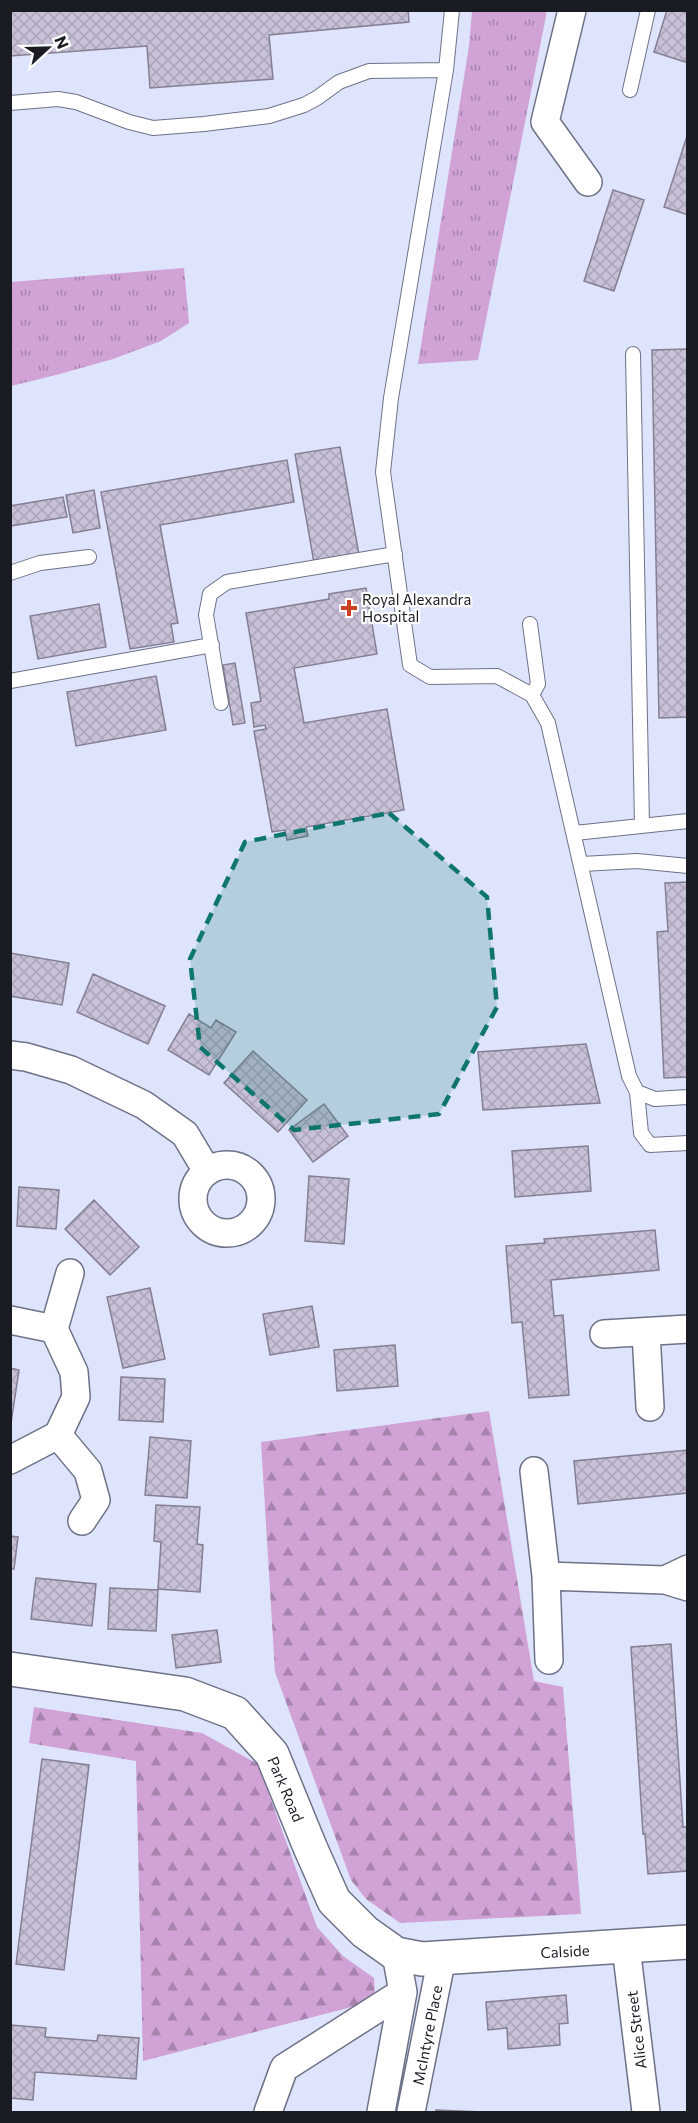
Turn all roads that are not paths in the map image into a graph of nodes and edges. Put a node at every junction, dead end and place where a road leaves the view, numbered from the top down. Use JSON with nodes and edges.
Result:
{"nodes":[{"id":1,"x":452,"y":10,"type":"edge"},
{"id":2,"x":572,"y":10,"type":"edge"},
{"id":3,"x":648,"y":10,"type":"edge"},
{"id":4,"x":446,"y":70,"type":"junction"},
{"id":5,"x":630,"y":90,"type":"dead end"},
{"id":6,"x":10,"y":103,"type":"edge"},
{"id":7,"x":588,"y":182,"type":"dead end"},
{"id":8,"x":633,"y":354,"type":"dead end"},
{"id":9,"x":395,"y":554,"type":"junction"},
{"id":10,"x":89,"y":557,"type":"dead end"},
{"id":11,"x":10,"y":573,"type":"edge"},
{"id":12,"x":530,"y":624,"type":"dead end"},
{"id":13,"x":212,"y":645,"type":"junction"},
{"id":14,"x":10,"y":681,"type":"edge"},
{"id":15,"x":532,"y":695,"type":"junction"},
{"id":16,"x":221,"y":703,"type":"dead end"},
{"id":17,"x":687,"y":821,"type":"edge"},
{"id":18,"x":642,"y":825,"type":"junction"},
{"id":19,"x":575,"y":833,"type":"junction"},
{"id":20,"x":582,"y":864,"type":"junction"},
{"id":21,"x":687,"y":866,"type":"edge"},
{"id":22,"x":10,"y":1055,"type":"edge"},
{"id":23,"x":637,"y":1092,"type":"junction"},
{"id":24,"x":687,"y":1097,"type":"edge"},
{"id":25,"x":687,"y":1143,"type":"edge"},
{"id":26,"x":207,"y":1171,"type":"dead end"},
{"id":27,"x":70,"y":1273,"type":"dead end"},
{"id":28,"x":10,"y":1320,"type":"edge"},
{"id":29,"x":54,"y":1329,"type":"junction"},
{"id":30,"x":687,"y":1329,"type":"edge"},
{"id":31,"x":646,"y":1332,"type":"junction"},
{"id":32,"x":604,"y":1334,"type":"dead end"},
{"id":33,"x":650,"y":1407,"type":"dead end"},
{"id":34,"x":58,"y":1435,"type":"junction"},
{"id":35,"x":10,"y":1460,"type":"edge"},
{"id":36,"x":534,"y":1471,"type":"dead end"},
{"id":37,"x":82,"y":1521,"type":"dead end"},
{"id":38,"x":546,"y":1576,"type":"junction"},
{"id":39,"x":680,"y":1579,"type":"edge"},
{"id":40,"x":549,"y":1660,"type":"dead end"},
{"id":41,"x":10,"y":1669,"type":"edge"},
{"id":42,"x":687,"y":1942,"type":"edge"},
{"id":43,"x":626,"y":1947,"type":"junction"},
{"id":44,"x":396,"y":1954,"type":"junction"},
{"id":45,"x":442,"y":1958,"type":"junction"},
{"id":46,"x":403,"y":1992,"type":"junction"},
{"id":47,"x":268,"y":2112,"type":"edge"},
{"id":48,"x":381,"y":2112,"type":"edge"},
{"id":49,"x":411,"y":2112,"type":"edge"},
{"id":50,"x":646,"y":2112,"type":"edge"}],
"edges":[{"from":1,"to":4,"type":"lane"},
{"from":2,"to":7,"type":"street"},
{"from":3,"to":5,"type":"lane"},
{"from":4,"to":6,"type":"lane"},
{"from":4,"to":9,"type":"lane"},
{"from":8,"to":18,"type":"lane"},
{"from":9,"to":13,"type":"lane"},
{"from":9,"to":15,"type":"lane"},
{"from":10,"to":11,"type":"lane"},
{"from":12,"to":15,"type":"lane"},
{"from":13,"to":14,"type":"lane"},
{"from":13,"to":16,"type":"lane"},
{"from":15,"to":19,"type":"lane"},
{"from":17,"to":18,"type":"lane"},
{"from":18,"to":19,"type":"lane"},
{"from":19,"to":20,"type":"lane"},
{"from":20,"to":21,"type":"lane"},
{"from":20,"to":23,"type":"lane"},
{"from":22,"to":26,"type":"street"},
{"from":23,"to":24,"type":"lane"},
{"from":23,"to":25,"type":"lane"},
{"from":27,"to":29,"type":"street"},
{"from":28,"to":29,"type":"street"},
{"from":29,"to":34,"type":"street"},
{"from":30,"to":31,"type":"street"},
{"from":31,"to":32,"type":"street"},
{"from":31,"to":33,"type":"street"},
{"from":34,"to":35,"type":"street"},
{"from":34,"to":37,"type":"street"},
{"from":36,"to":38,"type":"street"},
{"from":38,"to":39,"type":"street"},
{"from":38,"to":40,"type":"street"},
{"from":41,"to":44,"type":"street","name":"Park Road"},
{"from":42,"to":43,"type":"street","name":"Calside"},
{"from":43,"to":45,"type":"street","name":"Calside"},
{"from":43,"to":50,"type":"street","name":"Alice Street"},
{"from":44,"to":45,"type":"street","name":"Park Road"},
{"from":44,"to":46,"type":"street"},
{"from":45,"to":49,"type":"street","name":"McIntyre Place"},
{"from":46,"to":47,"type":"street"},
{"from":46,"to":48,"type":"street"}]}
